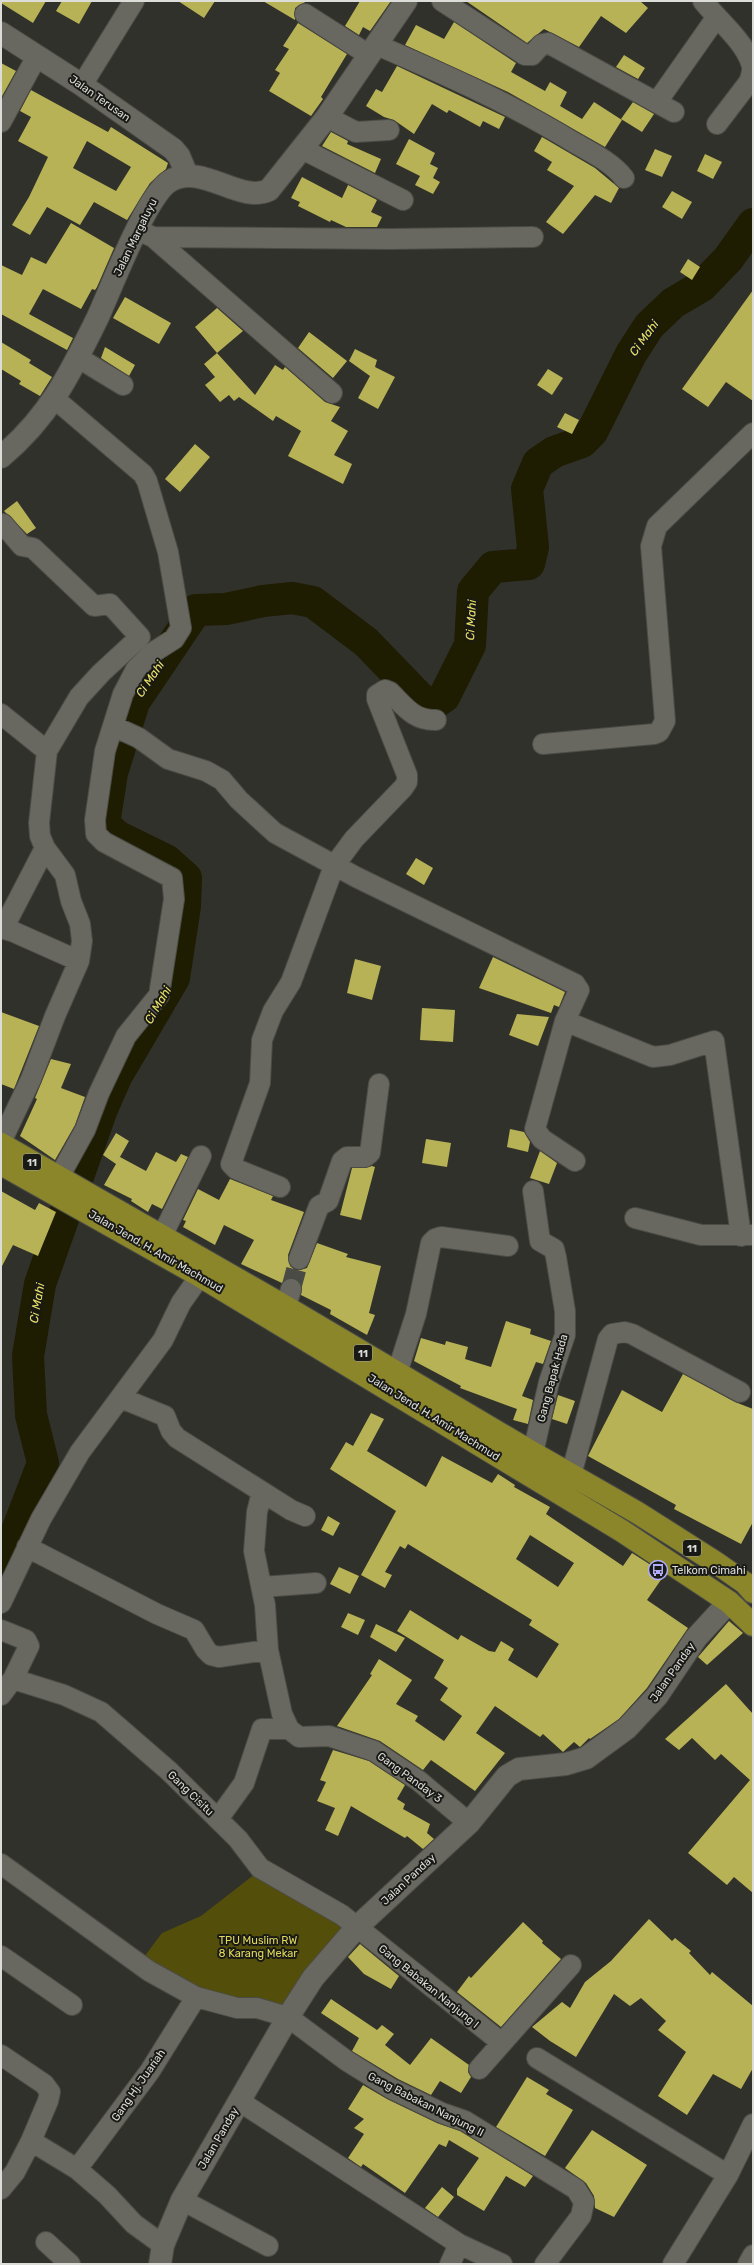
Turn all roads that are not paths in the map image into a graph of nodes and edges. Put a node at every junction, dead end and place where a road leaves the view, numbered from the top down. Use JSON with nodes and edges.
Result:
{"nodes":[{"id":1,"x":134,"y":1,"type":"edge"},
{"id":2,"x":406,"y":1,"type":"edge"},
{"id":3,"x":442,"y":1,"type":"edge"},
{"id":4,"x":704,"y":1,"type":"edge"},
{"id":5,"x":305,"y":14,"type":"dead end"},
{"id":6,"x":716,"y":18,"type":"junction"},
{"id":7,"x":1,"y":32,"type":"edge"},
{"id":8,"x":373,"y":50,"type":"junction"},
{"id":9,"x":37,"y":56,"type":"junction"},
{"id":10,"x":82,"y":85,"type":"junction"},
{"id":11,"x":657,"y":102,"type":"junction"},
{"id":12,"x":674,"y":112,"type":"dead end"},
{"id":13,"x":327,"y":117,"type":"junction"},
{"id":14,"x":1,"y":122,"type":"edge"},
{"id":15,"x":717,"y":124,"type":"dead end"},
{"id":16,"x":389,"y":130,"type":"dead end"},
{"id":17,"x":302,"y":149,"type":"junction"},
{"id":18,"x":187,"y":175,"type":"junction"},
{"id":19,"x":624,"y":178,"type":"dead end"},
{"id":20,"x":403,"y":200,"type":"dead end"},
{"id":21,"x":145,"y":234,"type":"junction"},
{"id":22,"x":533,"y":237,"type":"dead end"},
{"id":23,"x":77,"y":357,"type":"junction"},
{"id":24,"x":123,"y":385,"type":"dead end"},
{"id":25,"x":332,"y":394,"type":"dead end"},
{"id":26,"x":55,"y":399,"type":"junction"},
{"id":27,"x":753,"y":433,"type":"edge"},
{"id":28,"x":1,"y":457,"type":"edge"},
{"id":29,"x":3,"y":524,"type":"dead end"},
{"id":30,"x":140,"y":637,"type":"junction"},
{"id":31,"x":152,"y":653,"type":"junction"},
{"id":32,"x":1,"y":714,"type":"edge"},
{"id":33,"x":436,"y":720,"type":"dead end"},
{"id":34,"x":116,"y":728,"type":"junction"},
{"id":35,"x":543,"y":744,"type":"dead end"},
{"id":36,"x":47,"y":751,"type":"junction"},
{"id":37,"x":45,"y":848,"type":"junction"},
{"id":38,"x":334,"y":866,"type":"junction"},
{"id":39,"x":2,"y":928,"type":"edge"},
{"id":40,"x":79,"y":961,"type":"junction"},
{"id":41,"x":565,"y":1022,"type":"junction"},
{"id":42,"x":379,"y":1084,"type":"dead end"},
{"id":43,"x":1,"y":1143,"type":"edge"},
{"id":44,"x":201,"y":1156,"type":"dead end"},
{"id":45,"x":575,"y":1161,"type":"dead end"},
{"id":46,"x":1,"y":1164,"type":"edge"},
{"id":47,"x":60,"y":1184,"type":"junction"},
{"id":48,"x":280,"y":1187,"type":"dead end"},
{"id":49,"x":533,"y":1191,"type":"dead end"},
{"id":50,"x":89,"y":1203,"type":"junction"},
{"id":51,"x":635,"y":1218,"type":"dead end"},
{"id":52,"x":747,"y":1235,"type":"edge"},
{"id":53,"x":162,"y":1236,"type":"junction"},
{"id":54,"x":508,"y":1246,"type":"dead end"},
{"id":55,"x":299,"y":1259,"type":"tunnel mouth"},
{"id":56,"x":200,"y":1276,"type":"junction"},
{"id":57,"x":397,"y":1373,"type":"junction"},
{"id":58,"x":740,"y":1392,"type":"dead end"},
{"id":59,"x":121,"y":1398,"type":"junction"},
{"id":60,"x":533,"y":1453,"type":"junction"},
{"id":61,"x":571,"y":1475,"type":"junction"},
{"id":62,"x":262,"y":1492,"type":"junction"},
{"id":63,"x":305,"y":1516,"type":"dead end"},
{"id":64,"x":28,"y":1547,"type":"junction"},
{"id":65,"x":316,"y":1583,"type":"dead end"},
{"id":66,"x":262,"y":1587,"type":"junction"},
{"id":67,"x":749,"y":1587,"type":"edge"},
{"id":68,"x":3,"y":1590,"type":"edge"},
{"id":69,"x":729,"y":1602,"type":"junction"},
{"id":70,"x":753,"y":1625,"type":"edge"},
{"id":71,"x":1,"y":1630,"type":"edge"},
{"id":72,"x":268,"y":1650,"type":"junction"},
{"id":73,"x":13,"y":1679,"type":"junction"},
{"id":74,"x":1,"y":1695,"type":"edge"},
{"id":75,"x":294,"y":1733,"type":"junction"},
{"id":76,"x":218,"y":1819,"type":"junction"},
{"id":77,"x":469,"y":1822,"type":"junction"},
{"id":78,"x":1,"y":1864,"type":"edge"},
{"id":79,"x":357,"y":1927,"type":"junction"},
{"id":80,"x":1,"y":1956,"type":"edge"},
{"id":81,"x":571,"y":1965,"type":"dead end"},
{"id":82,"x":196,"y":1997,"type":"junction"},
{"id":83,"x":72,"y":2005,"type":"dead end"},
{"id":84,"x":288,"y":2017,"type":"junction"},
{"id":85,"x":502,"y":2043,"type":"junction"},
{"id":86,"x":1,"y":2055,"type":"edge"},
{"id":87,"x":537,"y":2058,"type":"dead end"},
{"id":88,"x":479,"y":2069,"type":"dead end"},
{"id":89,"x":239,"y":2101,"type":"junction"},
{"id":90,"x":753,"y":2124,"type":"edge"},
{"id":91,"x":31,"y":2141,"type":"junction"},
{"id":92,"x":8,"y":2168,"type":"edge"},
{"id":93,"x":77,"y":2170,"type":"junction"},
{"id":94,"x":728,"y":2175,"type":"junction"},
{"id":95,"x":1,"y":2189,"type":"edge"},
{"id":96,"x":182,"y":2200,"type":"junction"},
{"id":97,"x":46,"y":2242,"type":"dead end"},
{"id":98,"x":459,"y":2244,"type":"junction"},
{"id":99,"x":268,"y":2246,"type":"dead end"},
{"id":100,"x":162,"y":2254,"type":"edge"},
{"id":101,"x":753,"y":2255,"type":"edge"},
{"id":102,"x":70,"y":2264,"type":"edge"},
{"id":103,"x":450,"y":2264,"type":"edge"},
{"id":104,"x":502,"y":2264,"type":"edge"},
{"id":105,"x":545,"y":2264,"type":"edge"},
{"id":106,"x":673,"y":2264,"type":"edge"},
{"id":107,"x":748,"y":2264,"type":"edge"}],
"edges":[{"from":1,"to":10,"type":"street"},
{"from":2,"to":8,"type":"main road"},
{"from":3,"to":11,"type":"street"},
{"from":4,"to":6,"type":"street"},
{"from":5,"to":8,"type":"street"},
{"from":6,"to":11,"type":"street"},
{"from":6,"to":15,"type":"street"},
{"from":7,"to":9,"type":"main road","name":"Jalan Terusan"},
{"from":8,"to":13,"type":"main road"},
{"from":8,"to":19,"type":"street"},
{"from":9,"to":10,"type":"main road","name":"Jalan Terusan"},
{"from":9,"to":14,"type":"street"},
{"from":10,"to":18,"type":"main road","name":"Jalan Terusan"},
{"from":11,"to":12,"type":"street"},
{"from":13,"to":16,"type":"street"},
{"from":13,"to":17,"type":"main road"},
{"from":17,"to":18,"type":"main road"},
{"from":17,"to":20,"type":"street"},
{"from":18,"to":21,"type":"main road","name":"Jalan Margaluyu"},
{"from":21,"to":22,"type":"street"},
{"from":21,"to":23,"type":"main road","name":"Jalan Margaluyu"},
{"from":21,"to":25,"type":"street"},
{"from":23,"to":24,"type":"street"},
{"from":23,"to":26,"type":"main road","name":"Jalan Margaluyu"},
{"from":26,"to":28,"type":"main road","name":"Jalan Margaluyu"},
{"from":26,"to":31,"type":"street"},
{"from":27,"to":35,"type":"street"},
{"from":29,"to":30,"type":"street"},
{"from":30,"to":31,"type":"street"},
{"from":30,"to":36,"type":"street"},
{"from":31,"to":34,"type":"street"},
{"from":32,"to":36,"type":"street"},
{"from":33,"to":38,"type":"street"},
{"from":34,"to":38,"type":"street"},
{"from":34,"to":47,"type":"street"},
{"from":36,"to":37,"type":"street"},
{"from":37,"to":39,"type":"street"},
{"from":37,"to":40,"type":"street"},
{"from":38,"to":41,"type":"street"},
{"from":38,"to":48,"type":"street"},
{"from":39,"to":40,"type":"street"},
{"from":40,"to":43,"type":"street"},
{"from":41,"to":45,"type":"street"},
{"from":41,"to":52,"type":"street"},
{"from":42,"to":55,"type":"street"},
{"from":43,"to":47,"type":"highway","name":"Jalan Jend. H. Amir Machmud","number":"11"},
{"from":44,"to":53,"type":"street"},
{"from":46,"to":47,"type":"highway","name":"Jalan Jend. H. Amir Machmud","number":"11"},
{"from":47,"to":50,"type":"highway","name":"Jalan Jend. H. Amir Machmud","number":"11"},
{"from":49,"to":60,"type":"street","name":"Gang Bapak Hada"},
{"from":50,"to":53,"type":"highway","name":"Jalan Jend. H. Amir Machmud","number":"11"},
{"from":50,"to":56,"type":"highway","name":"Jalan Jend. H. Amir Machmud","number":"11"},
{"from":51,"to":52,"type":"street"},
{"from":53,"to":57,"type":"highway","name":"Jalan Jend. H. Amir Machmud","number":"11"},
{"from":54,"to":57,"type":"street"},
{"from":56,"to":59,"type":"street"},
{"from":56,"to":69,"type":"highway","name":"Jalan Jend. H. Amir Machmud","number":"11"},
{"from":57,"to":60,"type":"highway","name":"Jalan Jend. H. Amir Machmud","number":"11"},
{"from":58,"to":61,"type":"street"},
{"from":59,"to":62,"type":"street"},
{"from":59,"to":64,"type":"street"},
{"from":60,"to":61,"type":"highway","name":"Jalan Jend. H. Amir Machmud","number":"11"},
{"from":61,"to":67,"type":"highway","name":"Jalan Jend. H. Amir Machmud","number":"11"},
{"from":62,"to":63,"type":"street"},
{"from":62,"to":66,"type":"street"},
{"from":64,"to":68,"type":"street"},
{"from":64,"to":72,"type":"street"},
{"from":65,"to":66,"type":"street"},
{"from":66,"to":72,"type":"street"},
{"from":67,"to":69,"type":"street","name":"Jalan Panday"},
{"from":69,"to":70,"type":"highway","name":"Jalan Jend. H. Amir Machmud","number":"11"},
{"from":69,"to":77,"type":"main road","name":"Jalan Panday"},
{"from":71,"to":73,"type":"street"},
{"from":72,"to":75,"type":"street"},
{"from":73,"to":74,"type":"street"},
{"from":73,"to":76,"type":"street","name":"Gang Cisitu"},
{"from":75,"to":76,"type":"street","name":"Gang Panday 3"},
{"from":75,"to":77,"type":"street","name":"Gang Panday 3"},
{"from":76,"to":79,"type":"street","name":"Gang Cisitu"},
{"from":77,"to":79,"type":"main road","name":"Jalan Panday"},
{"from":78,"to":82,"type":"street"},
{"from":79,"to":84,"type":"main road","name":"Jalan Panday"},
{"from":79,"to":85,"type":"street","name":"Gang Babakan Nanjung I"},
{"from":80,"to":83,"type":"street"},
{"from":81,"to":85,"type":"street"},
{"from":82,"to":84,"type":"street"},
{"from":82,"to":93,"type":"street","name":"Gang Hj. Juariah"},
{"from":84,"to":89,"type":"main road","name":"Jalan Panday"},
{"from":84,"to":105,"type":"street","name":"Gang Babakan Nanjung II"},
{"from":85,"to":88,"type":"street"},
{"from":86,"to":91,"type":"street"},
{"from":87,"to":94,"type":"street"},
{"from":89,"to":96,"type":"main road","name":"Jalan Panday"},
{"from":89,"to":98,"type":"street"},
{"from":90,"to":94,"type":"street"},
{"from":91,"to":92,"type":"street"},
{"from":91,"to":93,"type":"street"},
{"from":92,"to":95,"type":"street"},
{"from":93,"to":100,"type":"street"},
{"from":94,"to":106,"type":"street"},
{"from":96,"to":99,"type":"street"},
{"from":96,"to":100,"type":"main road","name":"Jalan Panday"},
{"from":97,"to":102,"type":"street"},
{"from":98,"to":103,"type":"street"},
{"from":98,"to":104,"type":"street"},
{"from":101,"to":107,"type":"street"}]}
